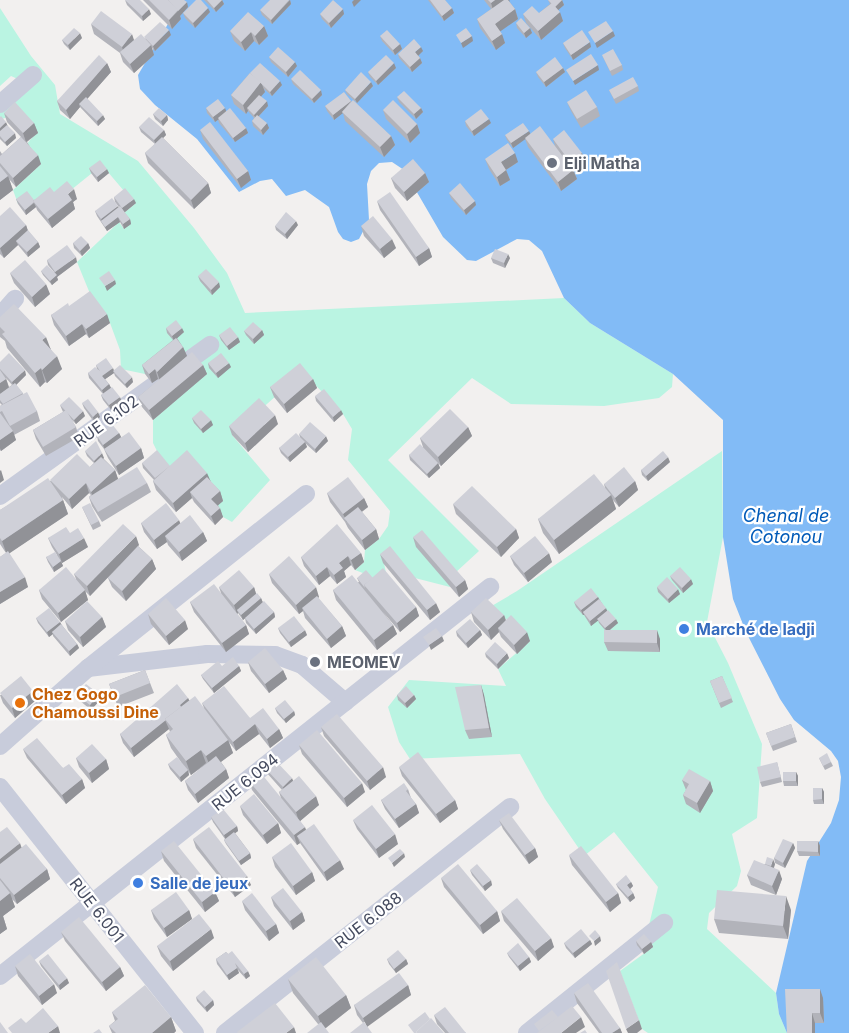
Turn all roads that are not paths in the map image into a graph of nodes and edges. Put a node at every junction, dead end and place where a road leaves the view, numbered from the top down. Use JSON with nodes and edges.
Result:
{"nodes":[{"id":1,"x":33,"y":75,"type":"dead end"},
{"id":2,"x":0,"y":104,"type":"edge"},
{"id":3,"x":15,"y":299,"type":"dead end"},
{"id":4,"x":0,"y":316,"type":"edge"},
{"id":5,"x":210,"y":345,"type":"dead end"},
{"id":6,"x":306,"y":494,"type":"dead end"},
{"id":7,"x":0,"y":496,"type":"edge"},
{"id":8,"x":489,"y":587,"type":"dead end"},
{"id":9,"x":88,"y":668,"type":"junction"},
{"id":10,"x":345,"y":702,"type":"junction"},
{"id":11,"x":0,"y":746,"type":"edge"},
{"id":12,"x":0,"y":787,"type":"edge"},
{"id":13,"x":510,"y":807,"type":"dead end"},
{"id":14,"x":91,"y":902,"type":"junction"},
{"id":15,"x":664,"y":923,"type":"dead end"},
{"id":16,"x":0,"y":976,"type":"edge"},
{"id":17,"x":195,"y":1033,"type":"edge"},
{"id":18,"x":225,"y":1033,"type":"edge"},
{"id":19,"x":526,"y":1033,"type":"edge"}],
"edges":[{"from":1,"to":2,"type":"street"},
{"from":3,"to":4,"type":"street"},
{"from":5,"to":7,"type":"street","name":"RUE 6.102"},
{"from":6,"to":9,"type":"street"},
{"from":8,"to":10,"type":"street","name":"RUE 6.094"},
{"from":9,"to":10,"type":"street"},
{"from":9,"to":11,"type":"street"},
{"from":10,"to":14,"type":"street","name":"RUE 6.094"},
{"from":12,"to":14,"type":"street","name":"RUE 6.001"},
{"from":13,"to":18,"type":"street","name":"RUE 6.088"},
{"from":14,"to":16,"type":"street","name":"RUE 6.094"},
{"from":14,"to":17,"type":"street","name":"RUE 6.001"},
{"from":15,"to":19,"type":"street"}]}
